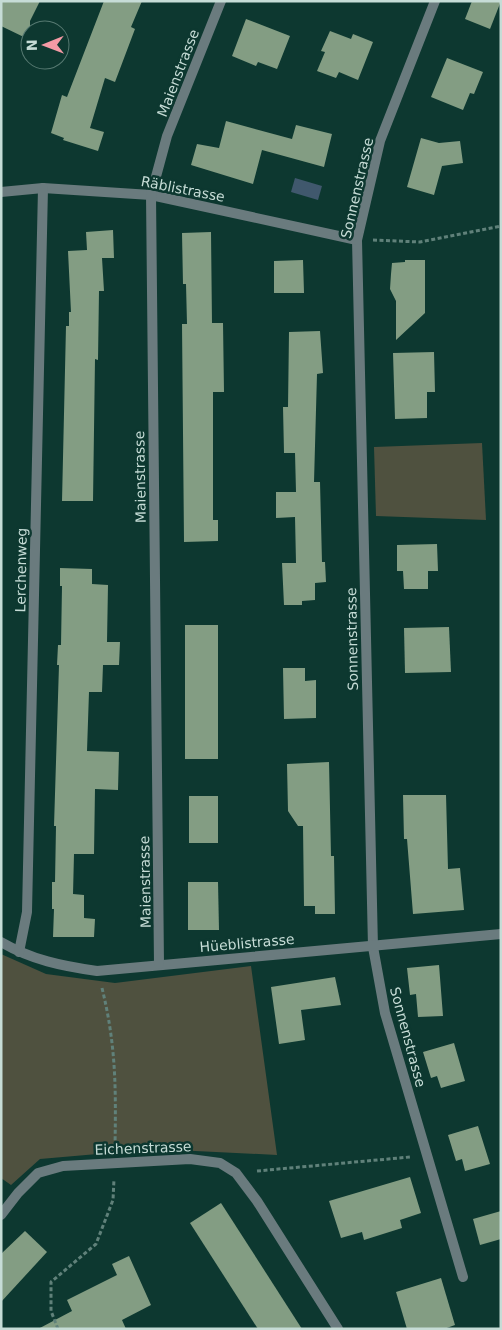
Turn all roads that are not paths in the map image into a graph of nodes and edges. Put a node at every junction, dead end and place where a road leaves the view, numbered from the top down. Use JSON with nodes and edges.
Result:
{"nodes":[{"id":1,"x":220,"y":1,"type":"edge"},
{"id":2,"x":435,"y":1,"type":"edge"},
{"id":3,"x":43,"y":188,"type":"junction"},
{"id":4,"x":1,"y":192,"type":"edge"},
{"id":5,"x":151,"y":195,"type":"junction"},
{"id":6,"x":357,"y":240,"type":"junction"},
{"id":7,"x":501,"y":934,"type":"edge"},
{"id":8,"x":1,"y":942,"type":"edge"},
{"id":9,"x":372,"y":947,"type":"junction"},
{"id":10,"x":19,"y":952,"type":"junction"},
{"id":11,"x":159,"y":964,"type":"junction"},
{"id":12,"x":1,"y":1215,"type":"edge"},
{"id":13,"x":463,"y":1277,"type":"dead end"},
{"id":14,"x":338,"y":1329,"type":"edge"}],
"edges":[{"from":1,"to":5,"type":"street","name":"Maienstrasse"},
{"from":2,"to":6,"type":"street","name":"Sonnenstrasse"},
{"from":3,"to":4,"type":"street","name":"Räblistrasse"},
{"from":3,"to":5,"type":"street","name":"Räblistrasse"},
{"from":3,"to":10,"type":"street","name":"Lerchenweg"},
{"from":5,"to":6,"type":"street","name":"Räblistrasse"},
{"from":5,"to":11,"type":"street","name":"Maienstrasse"},
{"from":6,"to":9,"type":"street","name":"Sonnenstrasse"},
{"from":7,"to":9,"type":"street","name":"Hüeblistrasse"},
{"from":8,"to":10,"type":"street","name":"Hüeblistrasse"},
{"from":9,"to":11,"type":"street","name":"Hüeblistrasse"},
{"from":9,"to":13,"type":"street","name":"Sonnenstrasse"},
{"from":10,"to":11,"type":"street","name":"Hüeblistrasse"},
{"from":12,"to":14,"type":"street","name":"Eichenstrasse"}]}
